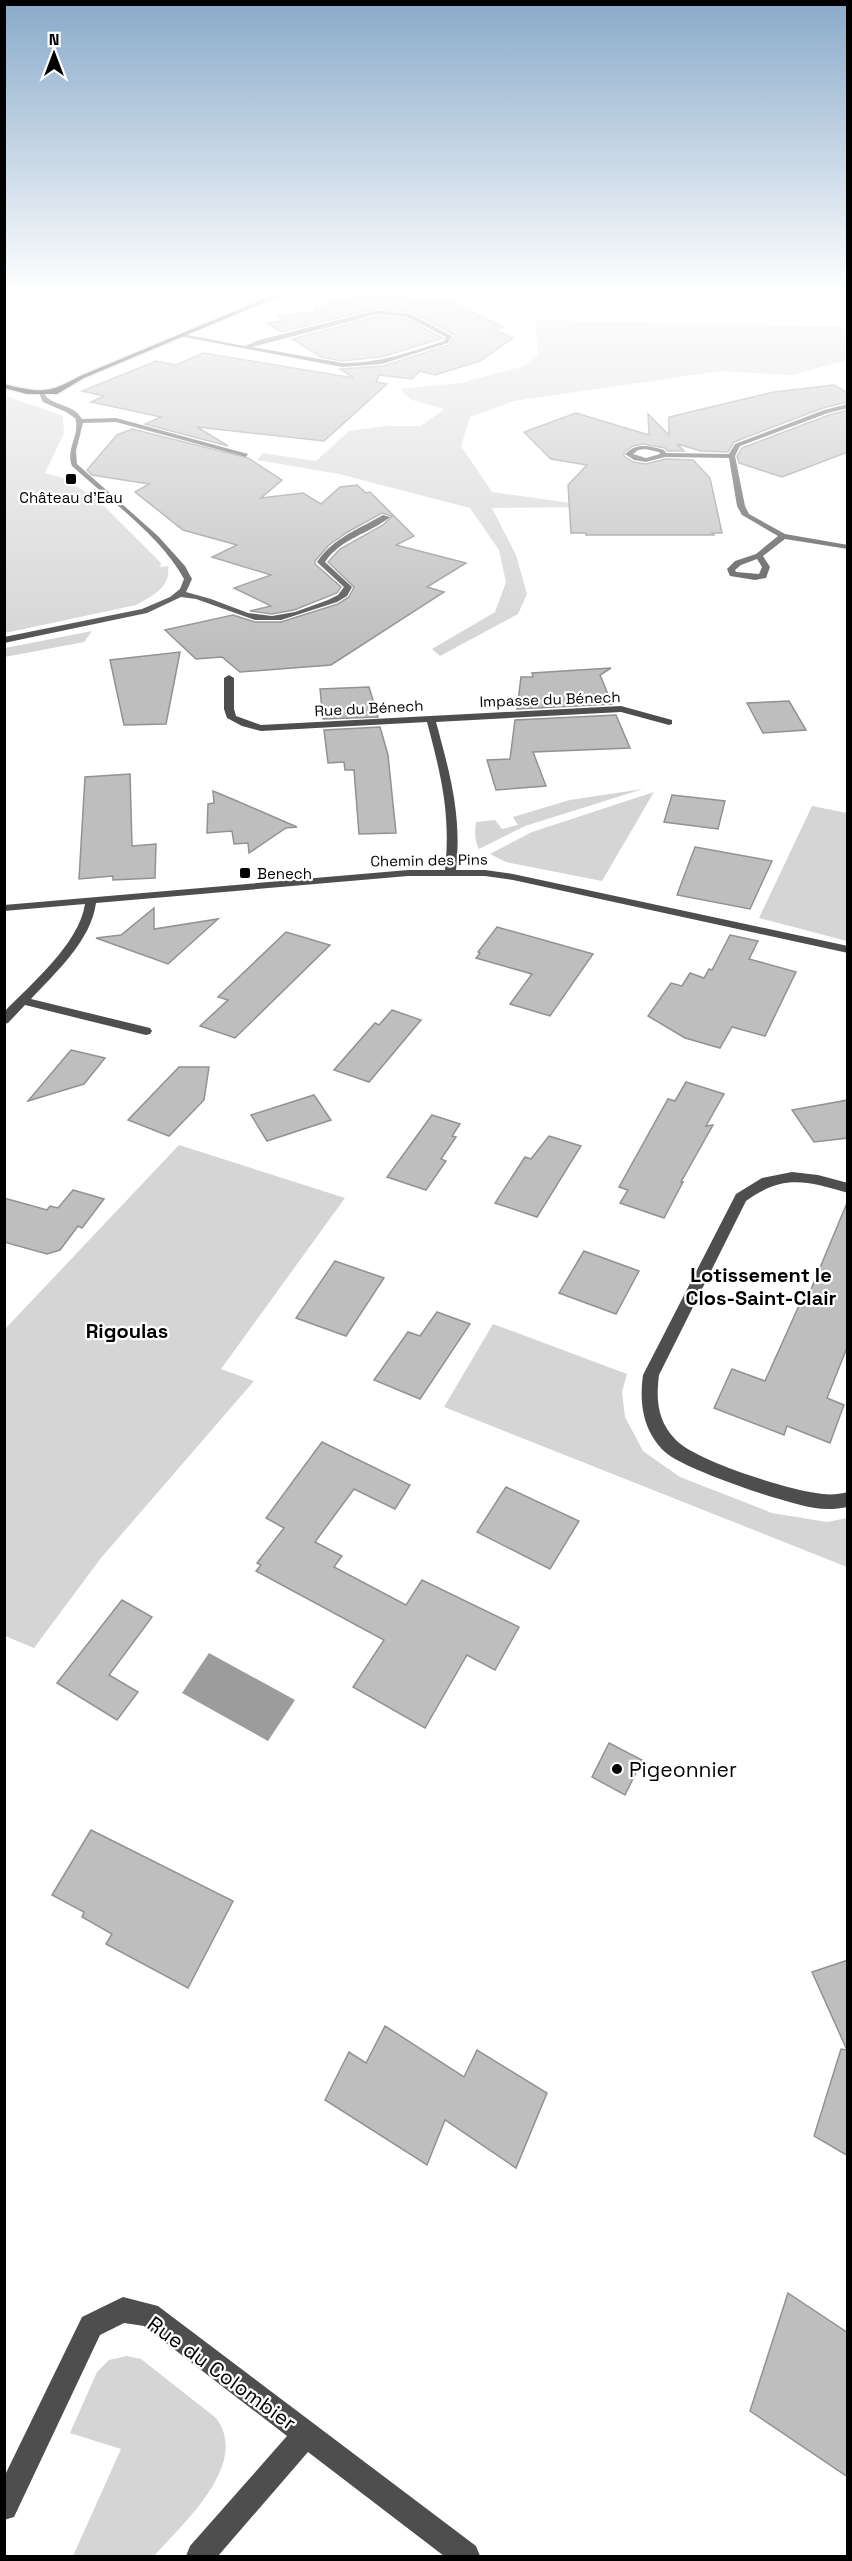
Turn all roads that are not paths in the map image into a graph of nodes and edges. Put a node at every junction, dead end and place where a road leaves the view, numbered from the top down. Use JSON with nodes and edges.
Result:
{"nodes":[{"id":1,"x":71,"y":412,"type":"edge"},
{"id":2,"x":86,"y":412,"type":"edge"},
{"id":3,"x":825,"y":412,"type":"edge"},
{"id":4,"x":95,"y":420,"type":"junction"},
{"id":5,"x":79,"y":421,"type":"junction"},
{"id":6,"x":78,"y":438,"type":"junction"},
{"id":7,"x":246,"y":455,"type":"dead end"},
{"id":8,"x":664,"y":455,"type":"dead end"},
{"id":9,"x":732,"y":456,"type":"junction"},
{"id":10,"x":386,"y":517,"type":"dead end"},
{"id":11,"x":783,"y":536,"type":"junction"},
{"id":12,"x":848,"y":547,"type":"edge"},
{"id":13,"x":759,"y":556,"type":"dead end"},
{"id":14,"x":179,"y":594,"type":"junction"},
{"id":15,"x":4,"y":640,"type":"edge"},
{"id":16,"x":229,"y":678,"type":"dead end"},
{"id":17,"x":431,"y":719,"type":"junction"},
{"id":18,"x":669,"y":722,"type":"dead end"},
{"id":19,"x":450,"y":872,"type":"junction"},
{"id":20,"x":91,"y":900,"type":"junction"},
{"id":21,"x":4,"y":908,"type":"edge"},
{"id":22,"x":848,"y":950,"type":"edge"},
{"id":23,"x":22,"y":1001,"type":"junction"},
{"id":24,"x":4,"y":1020,"type":"edge"},
{"id":25,"x":146,"y":1031,"type":"dead end"},
{"id":26,"x":848,"y":1188,"type":"edge"},
{"id":27,"x":848,"y":1499,"type":"edge"},
{"id":28,"x":306,"y":2434,"type":"junction"},
{"id":29,"x":4,"y":2507,"type":"edge"},
{"id":30,"x":200,"y":2556,"type":"edge"},
{"id":31,"x":466,"y":2556,"type":"edge"}],
"edges":[{"from":1,"to":5,"type":"street"},
{"from":2,"to":4,"type":"street"},
{"from":3,"to":9,"type":"street"},
{"from":4,"to":5,"type":"street"},
{"from":4,"to":6,"type":"street"},
{"from":4,"to":7,"type":"street"},
{"from":5,"to":6,"type":"street"},
{"from":6,"to":14,"type":"street"},
{"from":8,"to":9,"type":"street"},
{"from":9,"to":11,"type":"street"},
{"from":10,"to":14,"type":"street"},
{"from":11,"to":12,"type":"street"},
{"from":11,"to":13,"type":"street"},
{"from":14,"to":15,"type":"street"},
{"from":16,"to":17,"type":"street","name":"Rue du Bénech"},
{"from":17,"to":18,"type":"street","name":"Impasse du Bénech"},
{"from":17,"to":19,"type":"street","name":"Rue du Bénech"},
{"from":19,"to":20,"type":"street","name":"Chemin des Pins"},
{"from":19,"to":22,"type":"street","name":"Chemin des Pins"},
{"from":20,"to":21,"type":"street","name":"Chemin des Pins"},
{"from":20,"to":23,"type":"street"},
{"from":23,"to":24,"type":"street"},
{"from":23,"to":25,"type":"street"},
{"from":26,"to":27,"type":"street"},
{"from":28,"to":29,"type":"street","name":"Rue du Colombier"},
{"from":28,"to":30,"type":"street","name":"Rue du Colombier"},
{"from":28,"to":31,"type":"street","name":"Rue du Colombier"}]}
